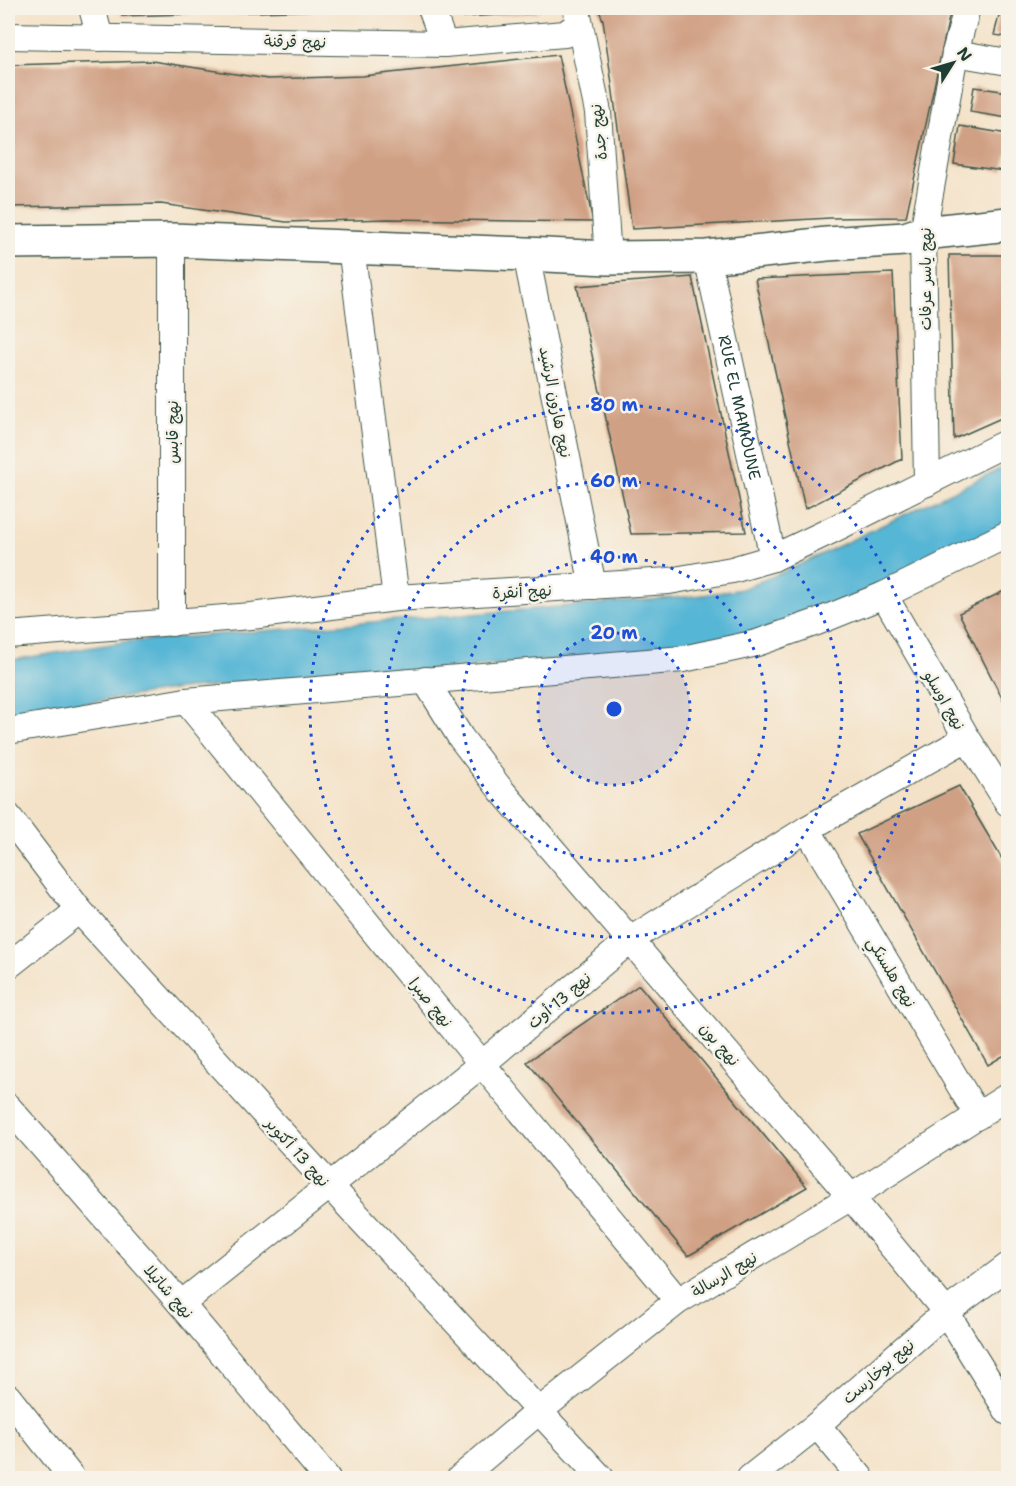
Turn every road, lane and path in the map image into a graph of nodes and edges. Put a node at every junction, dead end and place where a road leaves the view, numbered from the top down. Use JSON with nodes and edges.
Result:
{"nodes":[{"id":1,"x":92,"y":8,"type":"edge"},
{"id":2,"x":431,"y":8,"type":"edge"},
{"id":3,"x":967,"y":8,"type":"edge"},
{"id":4,"x":578,"y":16,"type":"edge"},
{"id":5,"x":8,"y":36,"type":"edge"},
{"id":6,"x":100,"y":38,"type":"junction"},
{"id":7,"x":444,"y":44,"type":"junction"},
{"id":8,"x":955,"y":53,"type":"junction"},
{"id":9,"x":1008,"y":62,"type":"edge"},
{"id":10,"x":1008,"y":224,"type":"edge"},
{"id":11,"x":923,"y":233,"type":"junction"},
{"id":12,"x":172,"y":240,"type":"junction"},
{"id":13,"x":8,"y":242,"type":"edge"},
{"id":14,"x":351,"y":247,"type":"junction"},
{"id":15,"x":526,"y":254,"type":"junction"},
{"id":16,"x":707,"y":257,"type":"junction"},
{"id":17,"x":608,"y":258,"type":"junction"},
{"id":18,"x":1008,"y":442,"type":"edge"},
{"id":19,"x":927,"y":483,"type":"junction"},
{"id":20,"x":1008,"y":534,"type":"edge"},
{"id":21,"x":773,"y":558,"type":"junction"},
{"id":22,"x":593,"y":586,"type":"junction"},
{"id":23,"x":884,"y":594,"type":"junction"},
{"id":24,"x":396,"y":598,"type":"junction"},
{"id":25,"x":172,"y":623,"type":"junction"},
{"id":26,"x":8,"y":635,"type":"edge"},
{"id":27,"x":425,"y":680,"type":"junction"},
{"id":28,"x":186,"y":701,"type":"junction"},
{"id":29,"x":8,"y":731,"type":"edge"},
{"id":30,"x":967,"y":738,"type":"junction"},
{"id":31,"x":1007,"y":797,"type":"edge"},
{"id":32,"x":8,"y":816,"type":"edge"},
{"id":33,"x":807,"y":829,"type":"junction"},
{"id":34,"x":79,"y":910,"type":"junction"},
{"id":35,"x":630,"y":940,"type":"junction"},
{"id":36,"x":8,"y":966,"type":"edge"},
{"id":37,"x":482,"y":1064,"type":"junction"},
{"id":38,"x":1008,"y":1096,"type":"edge"},
{"id":39,"x":8,"y":1107,"type":"edge"},
{"id":40,"x":978,"y":1116,"type":"junction"},
{"id":41,"x":330,"y":1186,"type":"junction"},
{"id":42,"x":851,"y":1197,"type":"junction"},
{"id":43,"x":1008,"y":1266,"type":"edge"},
{"id":44,"x":678,"y":1301,"type":"junction"},
{"id":45,"x":181,"y":1305,"type":"junction"},
{"id":46,"x":946,"y":1312,"type":"junction"},
{"id":47,"x":8,"y":1397,"type":"edge"},
{"id":48,"x":539,"y":1411,"type":"junction"},
{"id":49,"x":1008,"y":1412,"type":"edge"},
{"id":50,"x":817,"y":1425,"type":"junction"},
{"id":51,"x":72,"y":1479,"type":"edge"},
{"id":52,"x":327,"y":1479,"type":"edge"},
{"id":53,"x":460,"y":1479,"type":"edge"},
{"id":54,"x":601,"y":1479,"type":"edge"},
{"id":55,"x":750,"y":1479,"type":"edge"},
{"id":56,"x":861,"y":1479,"type":"edge"}],
"edges":[{"from":1,"to":6,"type":"street"},
{"from":2,"to":7,"type":"street"},
{"from":3,"to":8,"type":"street","name":"نهج ياسر عرفات"},
{"from":4,"to":7,"type":"street","name":"نهج قرقنة"},
{"from":4,"to":17,"type":"street","name":"نهج جدة"},
{"from":5,"to":6,"type":"street","name":"نهج قرقنة"},
{"from":6,"to":7,"type":"street","name":"نهج قرقنة"},
{"from":8,"to":9,"type":"street"},
{"from":8,"to":11,"type":"street","name":"نهج ياسر عرفات"},
{"from":10,"to":11,"type":"main road"},
{"from":11,"to":16,"type":"main road"},
{"from":11,"to":19,"type":"street","name":"نهج ياسر عرفات"},
{"from":12,"to":13,"type":"main road"},
{"from":12,"to":14,"type":"main road"},
{"from":12,"to":25,"type":"street","name":"نهج قابس"},
{"from":14,"to":15,"type":"main road"},
{"from":14,"to":24,"type":"street"},
{"from":15,"to":17,"type":"main road"},
{"from":15,"to":22,"type":"street","name":"نهج هارون الرشيد"},
{"from":16,"to":17,"type":"main road"},
{"from":16,"to":21,"type":"street","name":"RUE EL MAMOUNE"},
{"from":18,"to":19,"type":"street","name":"نهج أنقرة"},
{"from":19,"to":21,"type":"street","name":"نهج أنقرة"},
{"from":20,"to":23,"type":"street"},
{"from":21,"to":22,"type":"street","name":"نهج أنقرة"},
{"from":22,"to":24,"type":"street","name":"نهج أنقرة"},
{"from":23,"to":27,"type":"street"},
{"from":23,"to":30,"type":"street","name":"نهج اوسلو"},
{"from":24,"to":25,"type":"street","name":"نهج أنقرة"},
{"from":25,"to":26,"type":"street","name":"نهج أنقرة"},
{"from":27,"to":28,"type":"street"},
{"from":27,"to":35,"type":"street","name":"نهج بون"},
{"from":28,"to":29,"type":"street"},
{"from":28,"to":37,"type":"street","name":"نهج صبرا"},
{"from":30,"to":31,"type":"street","name":"نهج اوسلو"},
{"from":30,"to":33,"type":"street","name":"نهج 13 أوت"},
{"from":32,"to":34,"type":"street","name":"نهج 13 أكتوبر"},
{"from":33,"to":35,"type":"street","name":"نهج 13 أوت"},
{"from":33,"to":40,"type":"street","name":"نهج هلسنكي"},
{"from":34,"to":36,"type":"street"},
{"from":34,"to":41,"type":"street","name":"نهج 13 أكتوبر"},
{"from":35,"to":37,"type":"street","name":"نهج 13 أوت"},
{"from":35,"to":42,"type":"street","name":"نهج بون"},
{"from":37,"to":41,"type":"street","name":"نهج 13 أوت"},
{"from":37,"to":44,"type":"street","name":"نهج صبرا"},
{"from":38,"to":40,"type":"street","name":"نهج الرسالة"},
{"from":39,"to":45,"type":"street","name":"نهج شاتيلا"},
{"from":40,"to":42,"type":"street","name":"نهج الرسالة"},
{"from":41,"to":45,"type":"street","name":"نهج 13 أوت"},
{"from":41,"to":48,"type":"street","name":"نهج 13 أكتوبر"},
{"from":42,"to":44,"type":"street","name":"نهج الرسالة"},
{"from":42,"to":46,"type":"street","name":"نهج بون"},
{"from":43,"to":46,"type":"street","name":"نهج بوخارست"},
{"from":44,"to":48,"type":"street","name":"نهج الرسالة"},
{"from":45,"to":52,"type":"street","name":"نهج شاتيلا"},
{"from":46,"to":49,"type":"street","name":"نهج بون"},
{"from":46,"to":50,"type":"street","name":"نهج بوخارست"},
{"from":47,"to":51,"type":"street"},
{"from":48,"to":53,"type":"street","name":"نهج الرسالة"},
{"from":48,"to":54,"type":"street","name":"نهج 13 أكتوبر"},
{"from":50,"to":55,"type":"street","name":"نهج بوخارست"},
{"from":50,"to":56,"type":"street"}]}
